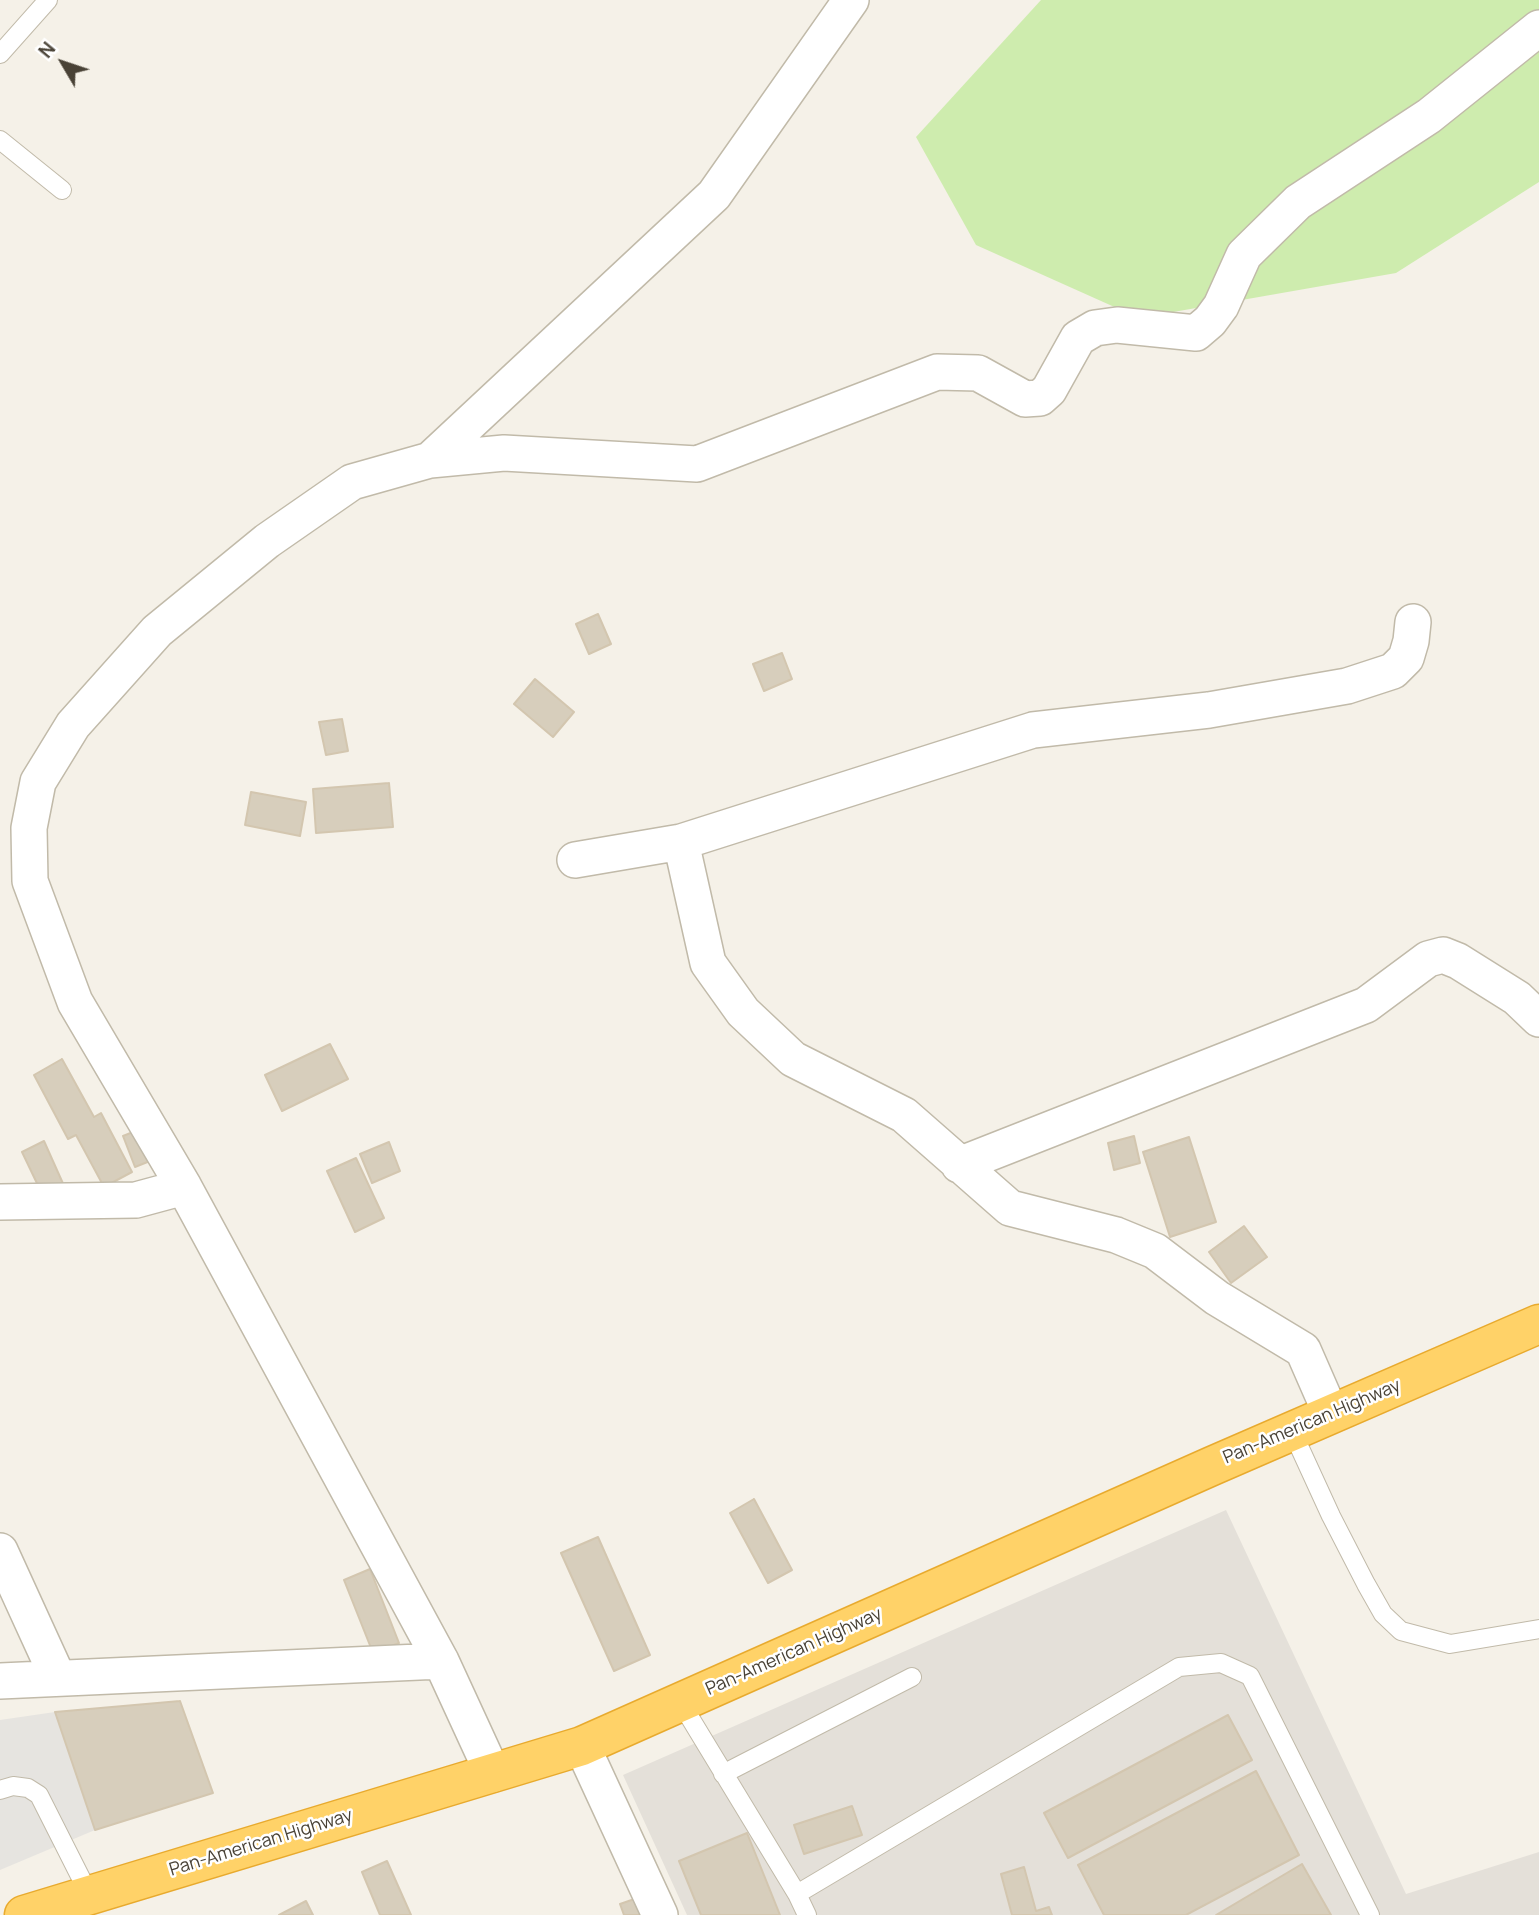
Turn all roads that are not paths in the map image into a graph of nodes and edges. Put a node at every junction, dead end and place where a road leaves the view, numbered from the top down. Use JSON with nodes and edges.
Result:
{"nodes":[{"id":1,"x":48,"y":0,"type":"edge"},
{"id":2,"x":852,"y":0,"type":"edge"},
{"id":3,"x":1539,"y":28,"type":"edge"},
{"id":4,"x":0,"y":54,"type":"edge"},
{"id":5,"x":0,"y":140,"type":"edge"},
{"id":6,"x":62,"y":190,"type":"dead end"},
{"id":7,"x":430,"y":460,"type":"junction"},
{"id":8,"x":1413,"y":622,"type":"dead end"},
{"id":9,"x":681,"y":842,"type":"junction"},
{"id":10,"x":575,"y":860,"type":"dead end"},
{"id":11,"x":1539,"y":1019,"type":"edge"},
{"id":12,"x":959,"y":1165,"type":"junction"},
{"id":13,"x":184,"y":1187,"type":"junction"},
{"id":14,"x":0,"y":1202,"type":"edge"},
{"id":15,"x":1539,"y":1324,"type":"edge"},
{"id":16,"x":1331,"y":1414,"type":"junction"},
{"id":17,"x":1292,"y":1432,"type":"junction"},
{"id":18,"x":0,"y":1551,"type":"edge"},
{"id":19,"x":1539,"y":1629,"type":"edge"},
{"id":20,"x":441,"y":1661,"type":"junction"},
{"id":21,"x":58,"y":1678,"type":"junction"},
{"id":22,"x":912,"y":1678,"type":"dead end"},
{"id":23,"x":0,"y":1681,"type":"edge"},
{"id":24,"x":681,"y":1703,"type":"junction"},
{"id":25,"x":582,"y":1746,"type":"junction"},
{"id":26,"x":493,"y":1774,"type":"junction"},
{"id":27,"x":723,"y":1774,"type":"junction"},
{"id":28,"x":0,"y":1790,"type":"edge"},
{"id":29,"x":797,"y":1894,"type":"junction"},
{"id":30,"x":88,"y":1902,"type":"edge"},
{"id":31,"x":24,"y":1915,"type":"edge"},
{"id":32,"x":660,"y":1915,"type":"edge"},
{"id":33,"x":807,"y":1915,"type":"edge"},
{"id":34,"x":1370,"y":1915,"type":"edge"}],
"edges":[{"from":1,"to":4,"type":"lane"},
{"from":2,"to":7,"type":"street"},
{"from":3,"to":7,"type":"street"},
{"from":5,"to":6,"type":"lane"},
{"from":7,"to":13,"type":"street"},
{"from":8,"to":9,"type":"street"},
{"from":9,"to":10,"type":"street"},
{"from":9,"to":12,"type":"street"},
{"from":11,"to":12,"type":"street"},
{"from":12,"to":16,"type":"street"},
{"from":13,"to":14,"type":"street"},
{"from":13,"to":20,"type":"street"},
{"from":15,"to":16,"type":"highway","name":"Pan-American Highway"},
{"from":16,"to":17,"type":"highway","name":"Pan-American Highway"},
{"from":17,"to":19,"type":"lane"},
{"from":17,"to":24,"type":"highway","name":"Pan-American Highway"},
{"from":18,"to":21,"type":"street"},
{"from":20,"to":21,"type":"street"},
{"from":20,"to":26,"type":"street"},
{"from":21,"to":23,"type":"street"},
{"from":22,"to":27,"type":"lane"},
{"from":24,"to":25,"type":"highway","name":"Pan-American Highway"},
{"from":24,"to":27,"type":"lane"},
{"from":25,"to":26,"type":"highway","name":"Pan-American Highway"},
{"from":25,"to":32,"type":"street"},
{"from":26,"to":30,"type":"highway","name":"Pan-American Highway"},
{"from":27,"to":29,"type":"lane"},
{"from":28,"to":30,"type":"lane"},
{"from":29,"to":33,"type":"lane"},
{"from":29,"to":34,"type":"lane"},
{"from":30,"to":31,"type":"highway","name":"Pan-American Highway"}]}
